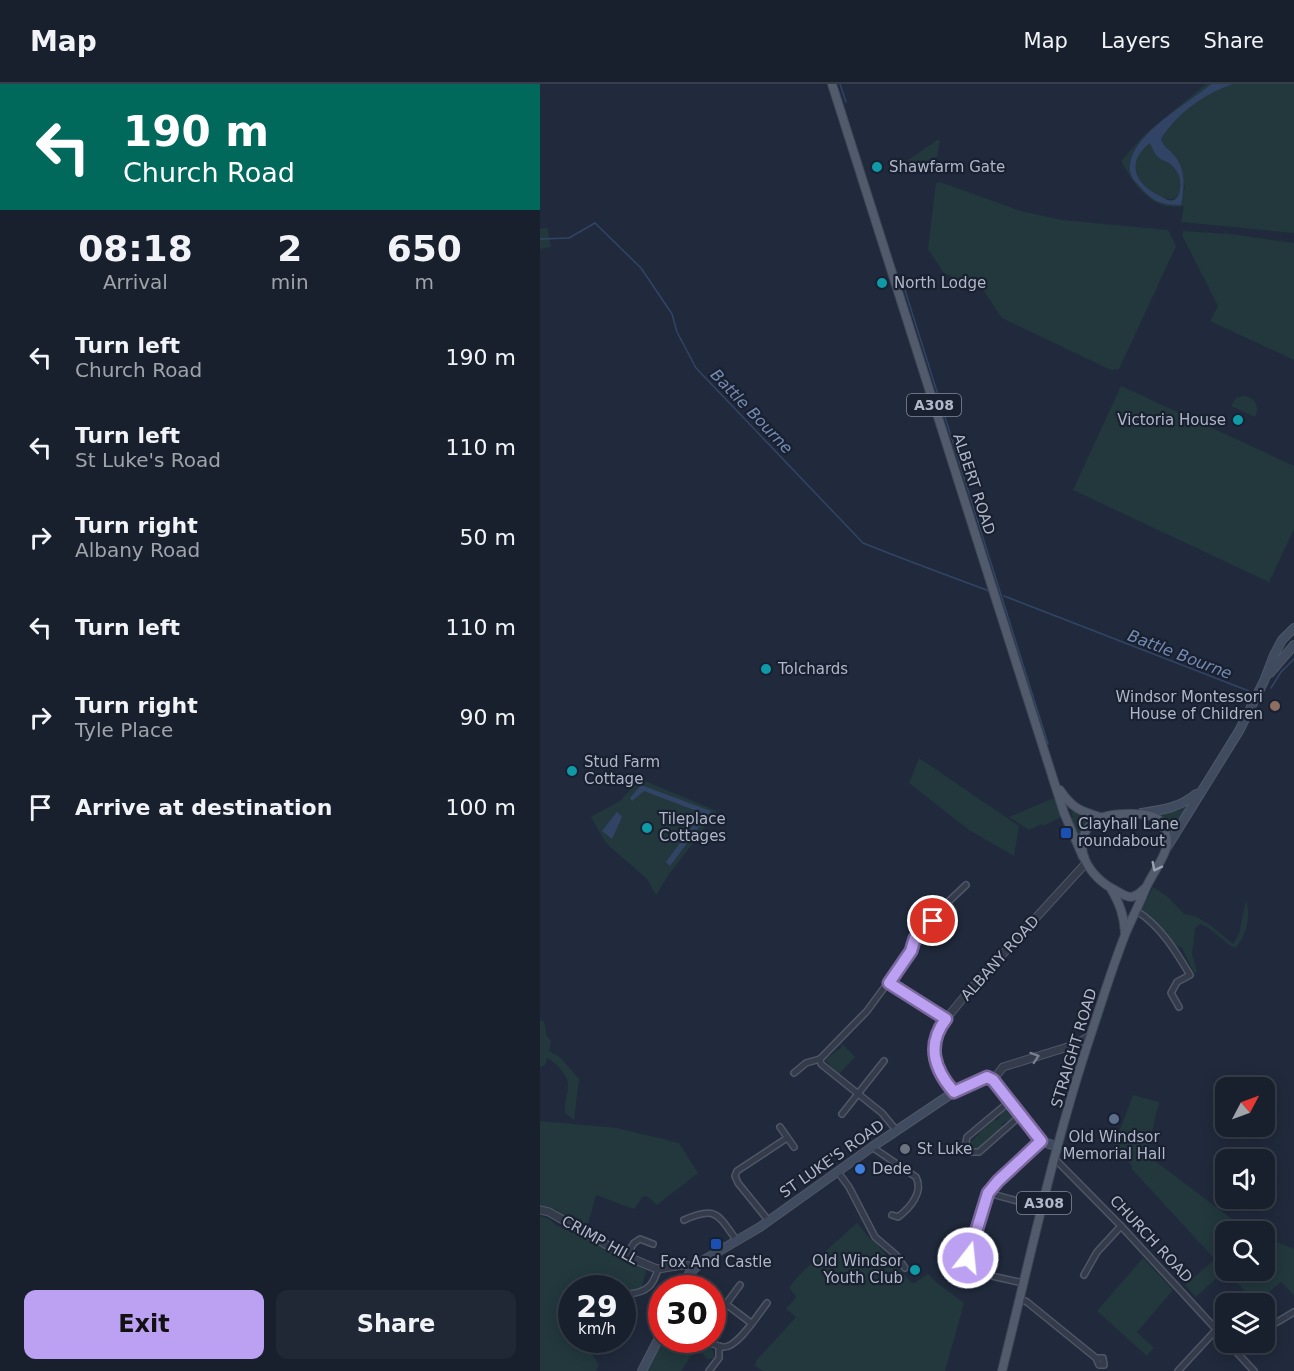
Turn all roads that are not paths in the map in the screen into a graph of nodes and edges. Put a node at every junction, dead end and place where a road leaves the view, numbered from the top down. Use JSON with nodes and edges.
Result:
{"nodes":[{"id":1,"x":832,"y":84,"type":"edge"},
{"id":2,"x":1293,"y":630,"type":"edge"},
{"id":3,"x":1294,"y":645,"type":"edge"},
{"id":4,"x":1264,"y":681,"type":"junction"},
{"id":5,"x":1056,"y":785,"type":"junction"},
{"id":6,"x":1201,"y":790,"type":"junction"},
{"id":7,"x":1137,"y":814,"type":"junction"},
{"id":8,"x":1101,"y":817,"type":"junction"},
{"id":9,"x":1167,"y":847,"type":"junction"},
{"id":10,"x":1084,"y":860,"type":"junction"},
{"id":11,"x":966,"y":885,"type":"dead end"},
{"id":12,"x":1146,"y":887,"type":"junction"},
{"id":13,"x":1110,"y":888,"type":"junction"},
{"id":14,"x":947,"y":903,"type":"junction"},
{"id":15,"x":1137,"y":911,"type":"junction"},
{"id":16,"x":933,"y":921,"type":"junction"},
{"id":17,"x":1125,"y":934,"type":"junction"},
{"id":18,"x":889,"y":983,"type":"junction"},
{"id":19,"x":1179,"y":1007,"type":"dead end"},
{"id":20,"x":946,"y":1019,"type":"junction"},
{"id":21,"x":1090,"y":1036,"type":"junction"},
{"id":22,"x":820,"y":1059,"type":"junction"},
{"id":23,"x":884,"y":1061,"type":"dead end"},
{"id":24,"x":794,"y":1073,"type":"dead end"},
{"id":25,"x":990,"y":1079,"type":"junction"},
{"id":26,"x":954,"y":1092,"type":"junction"},
{"id":27,"x":857,"y":1093,"type":"junction"},
{"id":28,"x":1009,"y":1102,"type":"junction"},
{"id":29,"x":842,"y":1114,"type":"dead end"},
{"id":30,"x":1020,"y":1116,"type":"junction"},
{"id":31,"x":780,"y":1127,"type":"dead end"},
{"id":32,"x":896,"y":1130,"type":"junction"},
{"id":33,"x":787,"y":1138,"type":"junction"},
{"id":34,"x":1041,"y":1141,"type":"junction"},
{"id":35,"x":794,"y":1147,"type":"dead end"},
{"id":36,"x":872,"y":1147,"type":"junction"},
{"id":37,"x":1058,"y":1147,"type":"junction"},
{"id":38,"x":1055,"y":1159,"type":"junction"},
{"id":39,"x":838,"y":1172,"type":"junction"},
{"id":40,"x":988,"y":1193,"type":"junction"},
{"id":41,"x":1029,"y":1204,"type":"dead end"},
{"id":42,"x":540,"y":1210,"type":"edge"},
{"id":43,"x":892,"y":1215,"type":"dead end"},
{"id":44,"x":684,"y":1220,"type":"dead end"},
{"id":45,"x":768,"y":1220,"type":"junction"},
{"id":46,"x":1121,"y":1226,"type":"junction"},
{"id":47,"x":737,"y":1241,"type":"junction"},
{"id":48,"x":653,"y":1244,"type":"dead end"},
{"id":49,"x":627,"y":1256,"type":"junction"},
{"id":50,"x":696,"y":1267,"type":"junction"},
{"id":51,"x":904,"y":1268,"type":"dead end"},
{"id":52,"x":658,"y":1269,"type":"junction"},
{"id":53,"x":688,"y":1275,"type":"edge"},
{"id":54,"x":1084,"y":1275,"type":"dead end"},
{"id":55,"x":1023,"y":1284,"type":"junction"},
{"id":56,"x":740,"y":1285,"type":"dead end"},
{"id":57,"x":636,"y":1293,"type":"edge"},
{"id":58,"x":1020,"y":1299,"type":"junction"},
{"id":59,"x":767,"y":1303,"type":"dead end"},
{"id":60,"x":1294,"y":1312,"type":"edge"},
{"id":61,"x":751,"y":1323,"type":"junction"},
{"id":62,"x":1275,"y":1323,"type":"edge"},
{"id":63,"x":1215,"y":1329,"type":"edge"},
{"id":64,"x":1215,"y":1331,"type":"edge"},
{"id":65,"x":726,"y":1347,"type":"edge"},
{"id":66,"x":651,"y":1353,"type":"edge"},
{"id":67,"x":719,"y":1353,"type":"edge"},
{"id":68,"x":1238,"y":1353,"type":"edge"},
{"id":69,"x":1096,"y":1358,"type":"dead end"},
{"id":70,"x":642,"y":1371,"type":"edge"},
{"id":71,"x":709,"y":1371,"type":"edge"},
{"id":72,"x":1002,"y":1371,"type":"edge"},
{"id":73,"x":1178,"y":1371,"type":"edge"},
{"id":74,"x":1254,"y":1371,"type":"edge"}],
"edges":[{"from":1,"to":5,"type":"main road","name":"ALBERT ROAD","number":"A308"},
{"from":2,"to":4,"type":"main road"},
{"from":3,"to":4,"type":"main road"},
{"from":4,"to":6,"type":"main road"},
{"from":5,"to":8,"type":"main road","number":"A308"},
{"from":5,"to":10,"type":"main road","name":"ALBERT ROAD","number":"A308"},
{"from":6,"to":7,"type":"main road"},
{"from":6,"to":9,"type":"main road"},
{"from":7,"to":8,"type":"main road","number":"A308"},
{"from":7,"to":9,"type":"main road"},
{"from":8,"to":10,"type":"main road"},
{"from":9,"to":12,"type":"main road","number":"A308","one_way":true},
{"from":10,"to":13,"type":"main road","number":"A308"},
{"from":10,"to":20,"type":"street","name":"ALBANY ROAD"},
{"from":11,"to":14,"type":"street"},
{"from":12,"to":13,"type":"main road"},
{"from":12,"to":15,"type":"main road","number":"A308"},
{"from":13,"to":17,"type":"main road","number":"A308"},
{"from":14,"to":16,"type":"street"},
{"from":14,"to":16,"type":"street"},
{"from":15,"to":17,"type":"main road","name":"STRAIGHT ROAD","number":"A308"},
{"from":15,"to":19,"type":"street"},
{"from":16,"to":18,"type":"street"},
{"from":17,"to":21,"type":"main road","name":"STRAIGHT ROAD","number":"A308"},
{"from":18,"to":20,"type":"street"},
{"from":18,"to":22,"type":"street"},
{"from":20,"to":26,"type":"street","name":"ALBANY ROAD"},
{"from":25,"to":21,"type":"street","name":"ST LUKE'S ROAD","one_way":true},
{"from":21,"to":37,"type":"main road","name":"STRAIGHT ROAD","number":"A308"},
{"from":22,"to":24,"type":"street"},
{"from":22,"to":27,"type":"street"},
{"from":23,"to":27,"type":"street"},
{"from":25,"to":26,"type":"main road","name":"ST LUKE'S ROAD"},
{"from":25,"to":28,"type":"main road"},
{"from":26,"to":32,"type":"main road","name":"ST LUKE'S ROAD"},
{"from":27,"to":29,"type":"street"},
{"from":27,"to":32,"type":"street"},
{"from":28,"to":30,"type":"main road"},
{"from":28,"to":30,"type":"street"},
{"from":30,"to":34,"type":"main road"},
{"from":31,"to":33,"type":"street"},
{"from":32,"to":36,"type":"main road","name":"ST LUKE'S ROAD"},
{"from":33,"to":35,"type":"street"},
{"from":33,"to":45,"type":"street"},
{"from":34,"to":37,"type":"main road"},
{"from":34,"to":40,"type":"street"},
{"from":36,"to":39,"type":"main road","name":"ST LUKE'S ROAD"},
{"from":36,"to":43,"type":"street"},
{"from":37,"to":38,"type":"main road","name":"STRAIGHT ROAD","number":"A308"},
{"from":38,"to":46,"type":"street","name":"CHURCH ROAD"},
{"from":38,"to":55,"type":"main road","name":"STRAIGHT ROAD","number":"A308"},
{"from":39,"to":45,"type":"main road","name":"ST LUKE'S ROAD"},
{"from":39,"to":51,"type":"street"},
{"from":40,"to":41,"type":"street"},
{"from":40,"to":55,"type":"street"},
{"from":42,"to":49,"type":"street","name":"CRIMP HILL"},
{"from":44,"to":47,"type":"street"},
{"from":45,"to":47,"type":"main road","name":"ST LUKE'S ROAD"},
{"from":46,"to":54,"type":"street"},
{"from":46,"to":63,"type":"street","name":"CHURCH ROAD"},
{"from":47,"to":50,"type":"main road","name":"ST LUKE'S ROAD"},
{"from":48,"to":49,"type":"street"},
{"from":49,"to":52,"type":"street","name":"CRIMP HILL"},
{"from":50,"to":52,"type":"street","name":"CRIMP HILL"},
{"from":50,"to":53,"type":"main road"},
{"from":52,"to":57,"type":"street"},
{"from":55,"to":58,"type":"main road","name":"STRAIGHT ROAD","number":"A308"},
{"from":56,"to":61,"type":"street"},
{"from":58,"to":69,"type":"street"},
{"from":58,"to":72,"type":"main road","name":"STRAIGHT ROAD","number":"A308"},
{"from":59,"to":61,"type":"street"},
{"from":60,"to":62,"type":"street"},
{"from":61,"to":65,"type":"street"},
{"from":64,"to":73,"type":"street"},
{"from":66,"to":70,"type":"main road"},
{"from":67,"to":71,"type":"street"},
{"from":68,"to":74,"type":"street","name":"CHURCH ROAD"}]}
